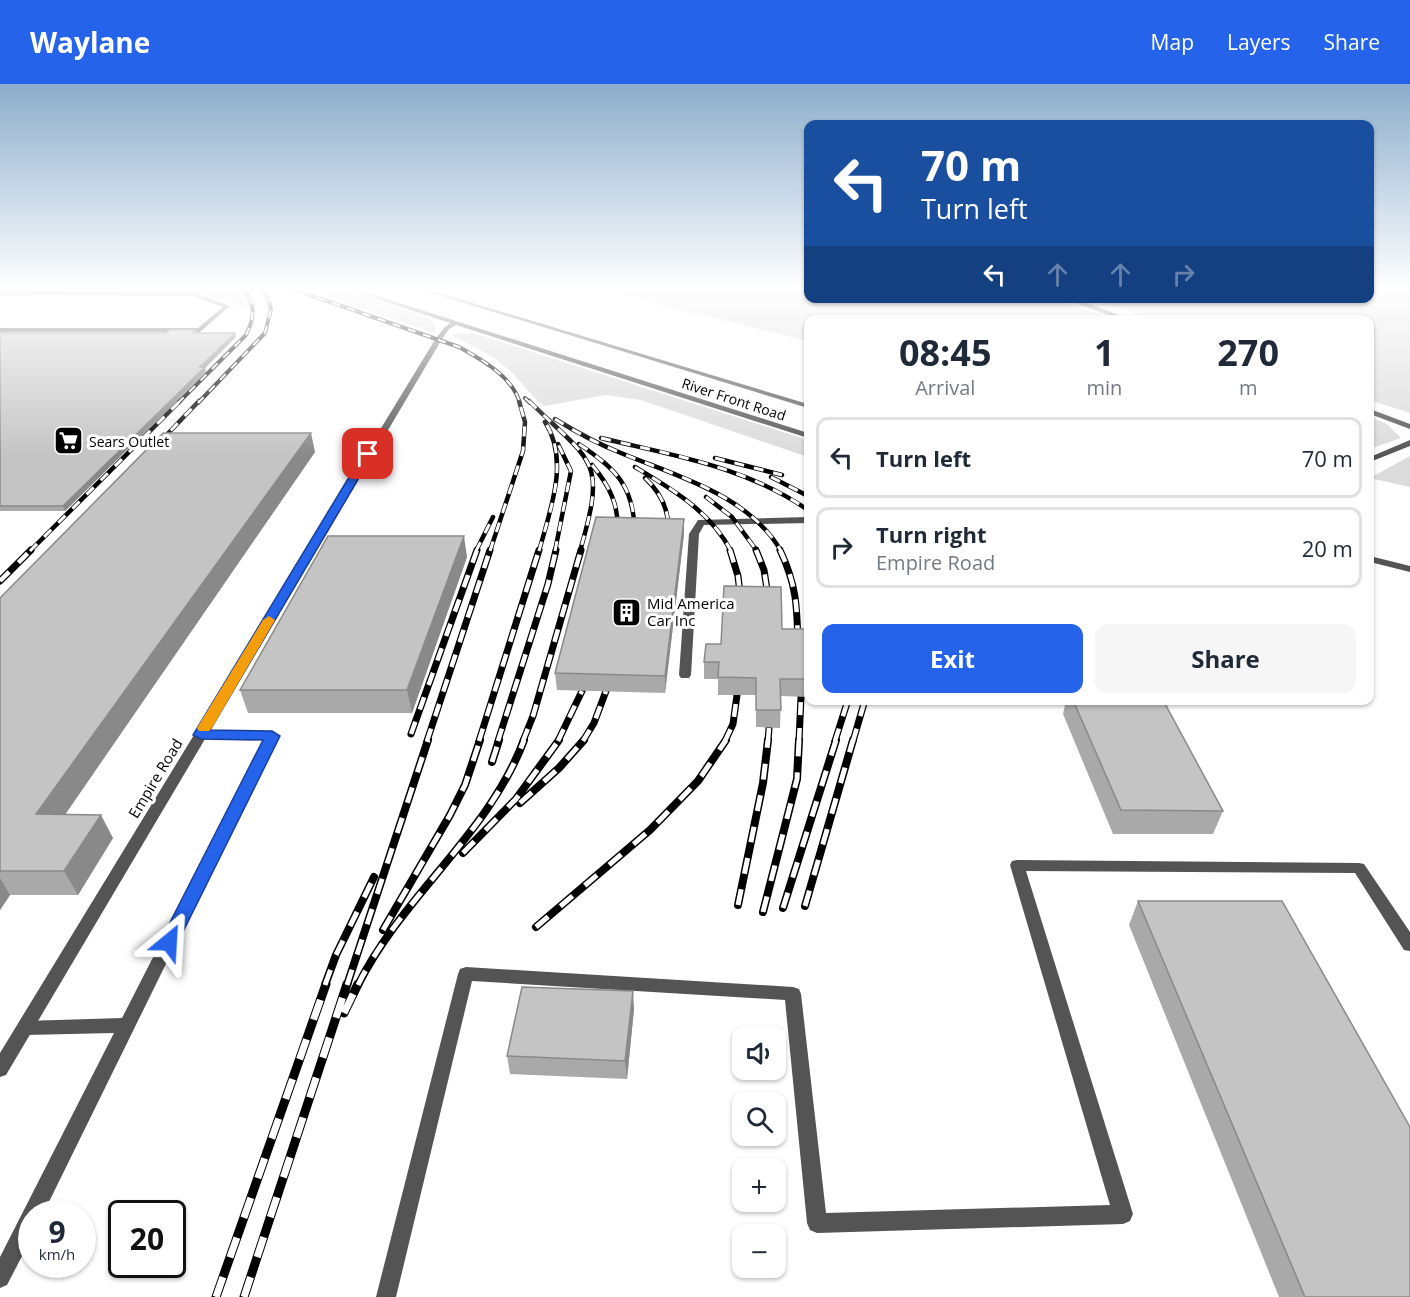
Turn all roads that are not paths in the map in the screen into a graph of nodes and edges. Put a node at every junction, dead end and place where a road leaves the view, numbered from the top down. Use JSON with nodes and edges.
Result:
{"nodes":[{"id":1,"x":436,"y":344,"type":"edge"},
{"id":2,"x":519,"y":344,"type":"edge"},
{"id":3,"x":605,"y":344,"type":"edge"},
{"id":4,"x":804,"y":404,"type":"edge"},
{"id":5,"x":1374,"y":413,"type":"edge"},
{"id":6,"x":1410,"y":427,"type":"edge"},
{"id":7,"x":804,"y":435,"type":"edge"},
{"id":8,"x":1410,"y":443,"type":"edge"},
{"id":9,"x":1374,"y":458,"type":"edge"},
{"id":10,"x":804,"y":520,"type":"edge"},
{"id":11,"x":1374,"y":560,"type":"edge"},
{"id":12,"x":1410,"y":570,"type":"edge"},
{"id":13,"x":685,"y":675,"type":"dead end"},
{"id":14,"x":201,"y":735,"type":"junction"},
{"id":15,"x":1410,"y":945,"type":"edge"},
{"id":16,"x":127,"y":1025,"type":"junction"},
{"id":17,"x":25,"y":1028,"type":"junction"},
{"id":18,"x":0,"y":1070,"type":"edge"},
{"id":19,"x":39,"y":1200,"type":"edge"},
{"id":20,"x":18,"y":1242,"type":"edge"},
{"id":21,"x":0,"y":1278,"type":"edge"},
{"id":22,"x":386,"y":1297,"type":"edge"}],
"edges":[{"from":1,"to":14,"type":"street","name":"Empire Road"},
{"from":2,"to":7,"type":"street","name":"River Front Road"},
{"from":3,"to":4,"type":"street","name":"River Front Road"},
{"from":5,"to":6,"type":"street"},
{"from":8,"to":9,"type":"street"},
{"from":10,"to":13,"type":"street"},
{"from":11,"to":12,"type":"street"},
{"from":14,"to":16,"type":"street"},
{"from":14,"to":17,"type":"street","name":"Empire Road"},
{"from":15,"to":22,"type":"street"},
{"from":16,"to":17,"type":"street"},
{"from":16,"to":19,"type":"street"},
{"from":17,"to":18,"type":"street","name":"Empire Road"},
{"from":20,"to":21,"type":"street"}]}
